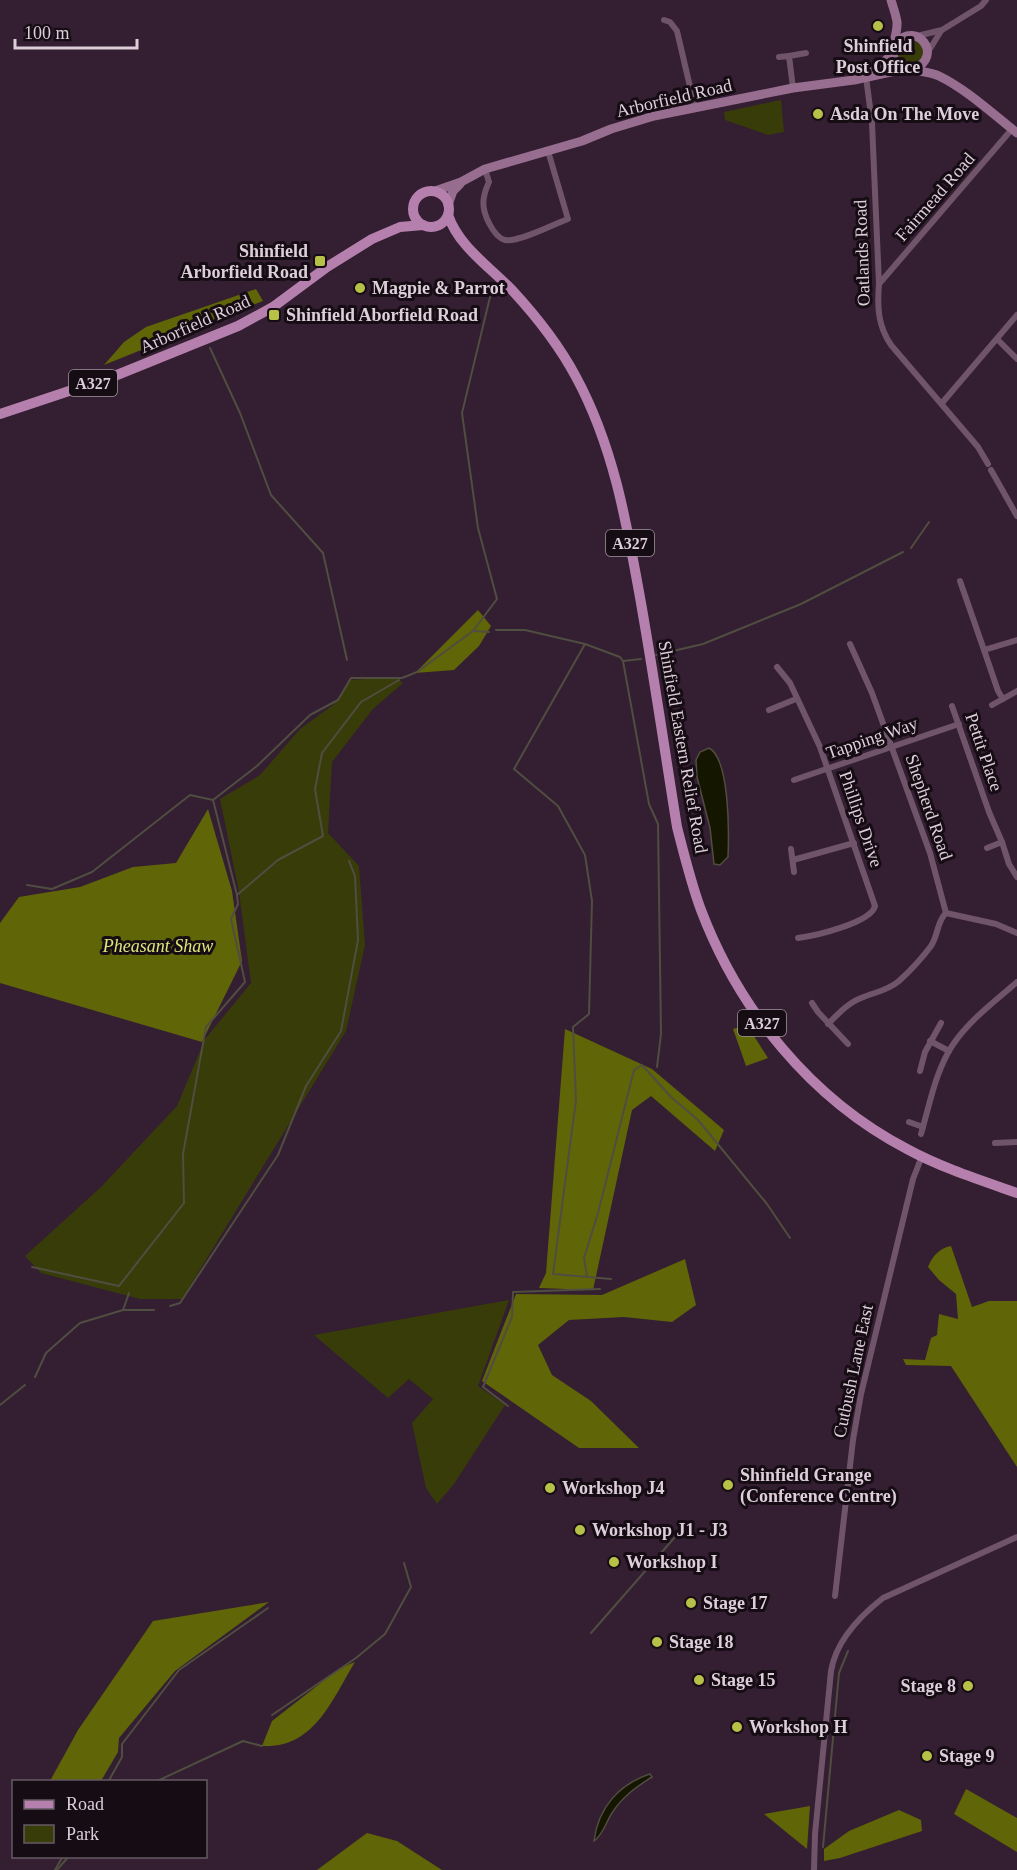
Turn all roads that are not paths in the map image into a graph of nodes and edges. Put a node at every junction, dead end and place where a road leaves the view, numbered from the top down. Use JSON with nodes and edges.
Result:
{"nodes":[{"id":1,"x":891,"y":0,"type":"edge"},
{"id":2,"x":986,"y":0,"type":"edge"},
{"id":3,"x":664,"y":20,"type":"dead end"},
{"id":4,"x":897,"y":21,"type":"junction"},
{"id":5,"x":942,"y":30,"type":"junction"},
{"id":6,"x":914,"y":36,"type":"junction"},
{"id":7,"x":896,"y":43,"type":"junction"},
{"id":8,"x":806,"y":53,"type":"dead end"},
{"id":9,"x":893,"y":54,"type":"junction"},
{"id":10,"x":927,"y":54,"type":"junction"},
{"id":11,"x":789,"y":56,"type":"junction"},
{"id":12,"x":779,"y":57,"type":"dead end"},
{"id":13,"x":904,"y":69,"type":"junction"},
{"id":14,"x":914,"y":69,"type":"junction"},
{"id":15,"x":939,"y":76,"type":"junction"},
{"id":16,"x":866,"y":77,"type":"junction"},
{"id":17,"x":793,"y":88,"type":"junction"},
{"id":18,"x":695,"y":108,"type":"junction"},
{"id":19,"x":1015,"y":131,"type":"edge"},
{"id":20,"x":548,"y":151,"type":"junction"},
{"id":21,"x":485,"y":169,"type":"junction"},
{"id":22,"x":461,"y":183,"type":"junction"},
{"id":23,"x":435,"y":191,"type":"junction"},
{"id":24,"x":413,"y":208,"type":"junction"},
{"id":25,"x":448,"y":210,"type":"junction"},
{"id":26,"x":423,"y":225,"type":"junction"},
{"id":27,"x":436,"y":226,"type":"junction"},
{"id":28,"x":388,"y":232,"type":"junction"},
{"id":29,"x":458,"y":236,"type":"junction"},
{"id":30,"x":879,"y":284,"type":"junction"},
{"id":31,"x":1017,"y":315,"type":"edge"},
{"id":32,"x":997,"y":339,"type":"junction"},
{"id":33,"x":1017,"y":359,"type":"edge"},
{"id":34,"x":942,"y":403,"type":"junction"},
{"id":35,"x":0,"y":414,"type":"edge"},
{"id":36,"x":1017,"y":516,"type":"edge"},
{"id":37,"x":960,"y":581,"type":"dead end"},
{"id":38,"x":970,"y":590,"type":"dead end"},
{"id":39,"x":963,"y":593,"type":"junction"},
{"id":40,"x":1017,"y":640,"type":"edge"},
{"id":41,"x":850,"y":644,"type":"dead end"},
{"id":42,"x":984,"y":650,"type":"junction"},
{"id":43,"x":777,"y":667,"type":"dead end"},
{"id":44,"x":1017,"y":691,"type":"edge"},
{"id":45,"x":796,"y":699,"type":"junction"},
{"id":46,"x":1003,"y":699,"type":"junction"},
{"id":47,"x":992,"y":705,"type":"dead end"},
{"id":48,"x":952,"y":706,"type":"dead end"},
{"id":49,"x":769,"y":710,"type":"dead end"},
{"id":50,"x":959,"y":724,"type":"junction"},
{"id":51,"x":892,"y":747,"type":"junction"},
{"id":52,"x":828,"y":769,"type":"junction"},
{"id":53,"x":794,"y":780,"type":"dead end"},
{"id":54,"x":1002,"y":842,"type":"junction"},
{"id":55,"x":854,"y":843,"type":"junction"},
{"id":56,"x":987,"y":848,"type":"dead end"},
{"id":57,"x":791,"y":849,"type":"dead end"},
{"id":58,"x":793,"y":861,"type":"junction"},
{"id":59,"x":794,"y":872,"type":"dead end"},
{"id":60,"x":1017,"y":877,"type":"edge"},
{"id":61,"x":946,"y":913,"type":"junction"},
{"id":62,"x":1017,"y":933,"type":"edge"},
{"id":63,"x":798,"y":938,"type":"dead end"},
{"id":64,"x":1017,"y":982,"type":"edge"},
{"id":65,"x":812,"y":1003,"type":"dead end"},
{"id":66,"x":941,"y":1023,"type":"dead end"},
{"id":67,"x":828,"y":1024,"type":"junction"},
{"id":68,"x":930,"y":1041,"type":"junction"},
{"id":69,"x":848,"y":1044,"type":"dead end"},
{"id":70,"x":949,"y":1052,"type":"junction"},
{"id":71,"x":920,"y":1071,"type":"dead end"},
{"id":72,"x":909,"y":1122,"type":"dead end"},
{"id":73,"x":1017,"y":1142,"type":"edge"},
{"id":74,"x":995,"y":1143,"type":"dead end"},
{"id":75,"x":922,"y":1156,"type":"junction"},
{"id":76,"x":1017,"y":1193,"type":"edge"},
{"id":77,"x":1017,"y":1537,"type":"edge"},
{"id":78,"x":835,"y":1596,"type":"dead end"},
{"id":79,"x":814,"y":1870,"type":"edge"}],
"edges":[{"from":1,"to":4,"type":"main road"},
{"from":2,"to":5,"type":"street"},
{"from":3,"to":18,"type":"street"},
{"from":4,"to":6,"type":"main road"},
{"from":4,"to":7,"type":"main road"},
{"from":5,"to":6,"type":"street"},
{"from":5,"to":10,"type":"street"},
{"from":6,"to":7,"type":"main road"},
{"from":6,"to":10,"type":"main road"},
{"from":7,"to":9,"type":"main road"},
{"from":8,"to":11,"type":"street"},
{"from":9,"to":13,"type":"main road"},
{"from":9,"to":16,"type":"main road"},
{"from":10,"to":14,"type":"main road"},
{"from":10,"to":15,"type":"main road"},
{"from":11,"to":12,"type":"street"},
{"from":11,"to":17,"type":"street"},
{"from":13,"to":14,"type":"main road"},
{"from":13,"to":16,"type":"main road","name":"Arborfield Road"},
{"from":14,"to":15,"type":"main road"},
{"from":15,"to":19,"type":"main road"},
{"from":16,"to":17,"type":"main road","name":"Arborfield Road"},
{"from":16,"to":30,"type":"street","name":"Oatlands Road"},
{"from":17,"to":18,"type":"main road","name":"Arborfield Road"},
{"from":18,"to":20,"type":"main road","name":"Arborfield Road"},
{"from":19,"to":30,"type":"street","name":"Fairmead Road"},
{"from":20,"to":21,"type":"main road","name":"Arborfield Road"},
{"from":20,"to":21,"type":"street"},
{"from":21,"to":22,"type":"main road","name":"Arborfield Road"},
{"from":22,"to":23,"type":"main road","name":"Arborfield Road"},
{"from":22,"to":25,"type":"main road","name":"Arborfield Road"},
{"from":23,"to":24,"type":"main road","number":"A327"},
{"from":23,"to":25,"type":"main road","number":"A327"},
{"from":24,"to":26,"type":"main road"},
{"from":24,"to":28,"type":"main road","name":"Arborfield Road","number":"A327"},
{"from":25,"to":27,"type":"main road"},
{"from":25,"to":29,"type":"main road","name":"Shinfield Eastern Relief Road","number":"A327"},
{"from":26,"to":27,"type":"main road","number":"A327"},
{"from":26,"to":28,"type":"main road","name":"Arborfield Road","number":"A327"},
{"from":27,"to":29,"type":"main road","name":"Shinfield Eastern Relief Road","number":"A327"},
{"from":28,"to":35,"type":"main road","name":"Arborfield Road","number":"A327"},
{"from":29,"to":75,"type":"main road","name":"Shinfield Eastern Relief Road","number":"A327"},
{"from":30,"to":34,"type":"street","name":"Oatlands Road"},
{"from":31,"to":32,"type":"street"},
{"from":32,"to":33,"type":"street"},
{"from":32,"to":34,"type":"street"},
{"from":34,"to":36,"type":"street","name":"Oatlands Road"},
{"from":37,"to":39,"type":"street"},
{"from":38,"to":39,"type":"street"},
{"from":39,"to":42,"type":"street"},
{"from":40,"to":42,"type":"street"},
{"from":41,"to":51,"type":"street","name":"Shepherd Road"},
{"from":42,"to":46,"type":"street"},
{"from":43,"to":45,"type":"street","name":"Phillips Drive"},
{"from":44,"to":46,"type":"street"},
{"from":45,"to":49,"type":"street"},
{"from":45,"to":52,"type":"street","name":"Phillips Drive"},
{"from":46,"to":47,"type":"street"},
{"from":48,"to":50,"type":"street","name":"Pettit Place"},
{"from":50,"to":51,"type":"street","name":"Tapping Way"},
{"from":50,"to":54,"type":"street","name":"Pettit Place"},
{"from":51,"to":52,"type":"street","name":"Tapping Way"},
{"from":51,"to":61,"type":"street","name":"Shepherd Road"},
{"from":52,"to":53,"type":"street","name":"Tapping Way"},
{"from":52,"to":55,"type":"street","name":"Phillips Drive"},
{"from":54,"to":56,"type":"street"},
{"from":54,"to":60,"type":"street","name":"Pettit Place"},
{"from":55,"to":58,"type":"street"},
{"from":55,"to":63,"type":"street","name":"Phillips Drive"},
{"from":57,"to":58,"type":"street"},
{"from":58,"to":59,"type":"street"},
{"from":61,"to":62,"type":"street"},
{"from":61,"to":67,"type":"street"},
{"from":64,"to":70,"type":"street"},
{"from":65,"to":67,"type":"street"},
{"from":66,"to":68,"type":"street"},
{"from":67,"to":69,"type":"street"},
{"from":68,"to":70,"type":"street"},
{"from":68,"to":71,"type":"street"},
{"from":70,"to":72,"type":"street"},
{"from":73,"to":74,"type":"street"},
{"from":75,"to":76,"type":"main road","name":"Shinfield Eastern Relief Road","number":"A327"},
{"from":75,"to":78,"type":"street","name":"Cutbush Lane East"},
{"from":77,"to":79,"type":"street"}]}
